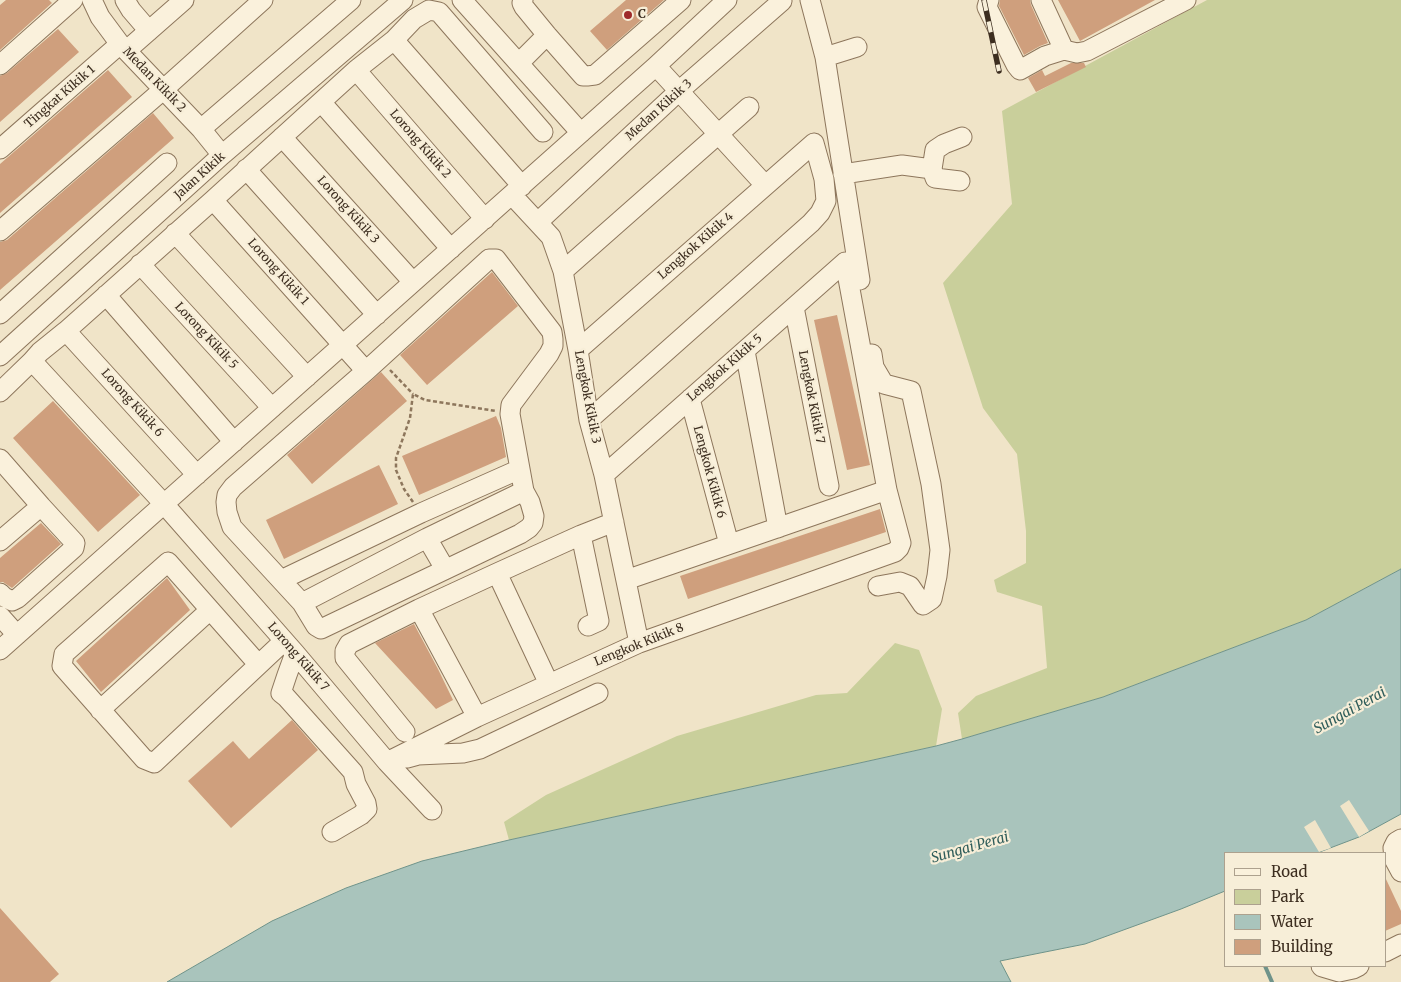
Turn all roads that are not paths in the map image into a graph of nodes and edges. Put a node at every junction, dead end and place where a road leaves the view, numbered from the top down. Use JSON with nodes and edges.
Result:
{"nodes":[{"id":1,"x":73,"y":0,"type":"edge"},
{"id":2,"x":92,"y":0,"type":"edge"},
{"id":3,"x":125,"y":0,"type":"edge"},
{"id":4,"x":184,"y":0,"type":"edge"},
{"id":5,"x":263,"y":0,"type":"edge"},
{"id":6,"x":351,"y":0,"type":"edge"},
{"id":7,"x":403,"y":0,"type":"edge"},
{"id":8,"x":462,"y":0,"type":"edge"},
{"id":9,"x":523,"y":0,"type":"edge"},
{"id":10,"x":681,"y":0,"type":"edge"},
{"id":11,"x":728,"y":0,"type":"edge"},
{"id":12,"x":810,"y":0,"type":"edge"},
{"id":13,"x":989,"y":0,"type":"edge"},
{"id":14,"x":1041,"y":0,"type":"edge"},
{"id":15,"x":1186,"y":0,"type":"edge"},
{"id":16,"x":782,"y":1,"type":"edge"},
{"id":17,"x":149,"y":30,"type":"junction"},
{"id":18,"x":549,"y":38,"type":"junction"},
{"id":19,"x":394,"y":40,"type":"junction"},
{"id":20,"x":124,"y":47,"type":"junction"},
{"id":21,"x":857,"y":48,"type":"dead end"},
{"id":22,"x":1064,"y":50,"type":"junction"},
{"id":23,"x":825,"y":57,"type":"junction"},
{"id":24,"x":519,"y":64,"type":"junction"},
{"id":25,"x":0,"y":65,"type":"edge"},
{"id":26,"x":656,"y":66,"type":"junction"},
{"id":27,"x":356,"y":70,"type":"junction"},
{"id":28,"x":494,"y":77,"type":"junction"},
{"id":29,"x":164,"y":89,"type":"junction"},
{"id":30,"x":679,"y":91,"type":"junction"},
{"id":31,"x":321,"y":102,"type":"junction"},
{"id":32,"x":749,"y":106,"type":"dead end"},
{"id":33,"x":201,"y":129,"type":"junction"},
{"id":34,"x":543,"y":132,"type":"dead end"},
{"id":35,"x":582,"y":133,"type":"junction"},
{"id":36,"x":718,"y":134,"type":"junction"},
{"id":37,"x":282,"y":137,"type":"junction"},
{"id":38,"x":962,"y":137,"type":"dead end"},
{"id":39,"x":0,"y":149,"type":"edge"},
{"id":40,"x":222,"y":155,"type":"junction"},
{"id":41,"x":167,"y":163,"type":"dead end"},
{"id":42,"x":246,"y":169,"type":"junction"},
{"id":43,"x":932,"y":169,"type":"junction"},
{"id":44,"x":843,"y":174,"type":"junction"},
{"id":45,"x":152,"y":176,"type":"junction"},
{"id":46,"x":960,"y":181,"type":"dead end"},
{"id":47,"x":765,"y":185,"type":"junction"},
{"id":48,"x":516,"y":190,"type":"junction"},
{"id":49,"x":174,"y":199,"type":"junction"},
{"id":50,"x":213,"y":200,"type":"junction"},
{"id":51,"x":485,"y":219,"type":"junction"},
{"id":52,"x":538,"y":222,"type":"junction"},
{"id":53,"x":0,"y":232,"type":"edge"},
{"id":54,"x":176,"y":233,"type":"junction"},
{"id":55,"x":451,"y":249,"type":"junction"},
{"id":56,"x":140,"y":264,"type":"junction"},
{"id":57,"x":563,"y":271,"type":"junction"},
{"id":58,"x":413,"y":282,"type":"junction"},
{"id":59,"x":106,"y":295,"type":"junction"},
{"id":60,"x":794,"y":307,"type":"junction"},
{"id":61,"x":0,"y":314,"type":"edge"},
{"id":62,"x":377,"y":315,"type":"junction"},
{"id":63,"x":66,"y":331,"type":"junction"},
{"id":64,"x":343,"y":345,"type":"junction"},
{"id":65,"x":578,"y":350,"type":"junction"},
{"id":66,"x":745,"y":350,"type":"junction"},
{"id":67,"x":0,"y":356,"type":"edge"},
{"id":68,"x":32,"y":360,"type":"junction"},
{"id":69,"x":366,"y":371,"type":"junction"},
{"id":70,"x":307,"y":377,"type":"junction"},
{"id":71,"x":0,"y":392,"type":"edge"},
{"id":72,"x":690,"y":399,"type":"junction"},
{"id":73,"x":272,"y":408,"type":"junction"},
{"id":74,"x":589,"y":420,"type":"junction"},
{"id":75,"x":234,"y":442,"type":"junction"},
{"id":76,"x":0,"y":459,"type":"edge"},
{"id":77,"x":520,"y":469,"type":"junction"},
{"id":78,"x":197,"y":475,"type":"junction"},
{"id":79,"x":604,"y":475,"type":"junction"},
{"id":80,"x":829,"y":486,"type":"dead end"},
{"id":81,"x":887,"y":490,"type":"junction"},
{"id":82,"x":524,"y":491,"type":"junction"},
{"id":83,"x":164,"y":504,"type":"junction"},
{"id":84,"x":41,"y":506,"type":"junction"},
{"id":85,"x":421,"y":513,"type":"junction"},
{"id":86,"x":614,"y":522,"type":"junction"},
{"id":87,"x":778,"y":528,"type":"junction"},
{"id":88,"x":581,"y":535,"type":"junction"},
{"id":89,"x":430,"y":536,"type":"junction"},
{"id":90,"x":0,"y":542,"type":"edge"},
{"id":91,"x":729,"y":544,"type":"junction"},
{"id":92,"x":445,"y":569,"type":"junction"},
{"id":93,"x":497,"y":573,"type":"junction"},
{"id":94,"x":281,"y":580,"type":"junction"},
{"id":95,"x":626,"y":580,"type":"junction"},
{"id":96,"x":878,"y":586,"type":"dead end"},
{"id":97,"x":0,"y":593,"type":"edge"},
{"id":98,"x":302,"y":603,"type":"junction"},
{"id":99,"x":419,"y":609,"type":"junction"},
{"id":100,"x":210,"y":610,"type":"junction"},
{"id":101,"x":0,"y":616,"type":"edge"},
{"id":102,"x":588,"y":626,"type":"dead end"},
{"id":103,"x":17,"y":635,"type":"junction"},
{"id":104,"x":639,"y":643,"type":"junction"},
{"id":105,"x":290,"y":647,"type":"junction"},
{"id":106,"x":0,"y":650,"type":"edge"},
{"id":107,"x":258,"y":664,"type":"junction"},
{"id":108,"x":549,"y":684,"type":"junction"},
{"id":109,"x":598,"y":694,"type":"dead end"},
{"id":110,"x":100,"y":710,"type":"junction"},
{"id":111,"x":476,"y":717,"type":"junction"},
{"id":112,"x":405,"y":732,"type":"dead end"},
{"id":113,"x":390,"y":764,"type":"junction"},
{"id":114,"x":432,"y":810,"type":"dead end"},
{"id":115,"x":332,"y":832,"type":"dead end"},
{"id":116,"x":1401,"y":839,"type":"edge"},
{"id":117,"x":1401,"y":872,"type":"edge"},
{"id":118,"x":1401,"y":944,"type":"edge"},
{"id":119,"x":1386,"y":952,"type":"edge"},
{"id":120,"x":1322,"y":967,"type":"edge"},
{"id":121,"x":1356,"y":967,"type":"edge"}],
"edges":[{"from":1,"to":25,"type":"street"},
{"from":2,"to":20,"type":"street","name":"Medan Kikik 2"},
{"from":3,"to":17,"type":"street"},
{"from":4,"to":17,"type":"street","name":"Tingkat Kikik 1"},
{"from":5,"to":29,"type":"street"},
{"from":6,"to":33,"type":"street"},
{"from":7,"to":40,"type":"street","name":"Jalan Kikik"},
{"from":8,"to":24,"type":"street"},
{"from":9,"to":18,"type":"street"},
{"from":10,"to":18,"type":"street"},
{"from":11,"to":26,"type":"street"},
{"from":12,"to":23,"type":"street"},
{"from":13,"to":22,"type":"street"},
{"from":14,"to":22,"type":"street"},
{"from":15,"to":22,"type":"street"},
{"from":16,"to":30,"type":"street","name":"Medan Kikik 3"},
{"from":17,"to":20,"type":"street","name":"Tingkat Kikik 1"},
{"from":18,"to":24,"type":"street"},
{"from":19,"to":27,"type":"street"},
{"from":19,"to":28,"type":"street"},
{"from":19,"to":48,"type":"street","name":"Lengkok Kikik 3"},
{"from":20,"to":29,"type":"street","name":"Medan Kikik 2"},
{"from":20,"to":39,"type":"street","name":"Tingkat Kikik 1"},
{"from":21,"to":23,"type":"street"},
{"from":23,"to":44,"type":"street"},
{"from":24,"to":28,"type":"street"},
{"from":24,"to":35,"type":"street"},
{"from":26,"to":30,"type":"street"},
{"from":26,"to":35,"type":"street"},
{"from":27,"to":31,"type":"street"},
{"from":27,"to":51,"type":"street","name":"Lorong Kikik 2"},
{"from":28,"to":34,"type":"street"},
{"from":29,"to":33,"type":"street","name":"Medan Kikik 2"},
{"from":29,"to":53,"type":"street"},
{"from":30,"to":36,"type":"street"},
{"from":30,"to":52,"type":"street","name":"Medan Kikik 3"},
{"from":31,"to":37,"type":"street"},
{"from":31,"to":55,"type":"street"},
{"from":32,"to":36,"type":"street"},
{"from":33,"to":40,"type":"street","name":"Medan Kikik 2"},
{"from":35,"to":48,"type":"street"},
{"from":36,"to":47,"type":"street"},
{"from":36,"to":57,"type":"street"},
{"from":37,"to":42,"type":"street"},
{"from":37,"to":58,"type":"street","name":"Lorong Kikik 3"},
{"from":38,"to":43,"type":"street"},
{"from":40,"to":49,"type":"street","name":"Jalan Kikik"},
{"from":41,"to":45,"type":"street"},
{"from":42,"to":50,"type":"street"},
{"from":42,"to":62,"type":"street"},
{"from":43,"to":44,"type":"street"},
{"from":43,"to":46,"type":"street"},
{"from":44,"to":96,"type":"street"},
{"from":45,"to":49,"type":"street"},
{"from":45,"to":61,"type":"street"},
{"from":47,"to":65,"type":"street","name":"Lengkok Kikik 4"},
{"from":47,"to":74,"type":"street","name":"Lengkok Kikik 4"},
{"from":48,"to":51,"type":"street"},
{"from":48,"to":52,"type":"street","name":"Lengkok Kikik 3"},
{"from":49,"to":67,"type":"street","name":"Jalan Kikik"},
{"from":50,"to":54,"type":"street"},
{"from":50,"to":64,"type":"street","name":"Lorong Kikik 1"},
{"from":51,"to":55,"type":"street"},
{"from":52,"to":57,"type":"street","name":"Lengkok Kikik 3"},
{"from":54,"to":56,"type":"street"},
{"from":54,"to":70,"type":"street"},
{"from":55,"to":58,"type":"street"},
{"from":56,"to":59,"type":"street"},
{"from":56,"to":73,"type":"street","name":"Lorong Kikik 5"},
{"from":57,"to":65,"type":"street","name":"Lengkok Kikik 3"},
{"from":58,"to":62,"type":"street"},
{"from":59,"to":63,"type":"street"},
{"from":59,"to":75,"type":"street"},
{"from":60,"to":66,"type":"street","name":"Lengkok Kikik 5"},
{"from":60,"to":80,"type":"street","name":"Lengkok Kikik 7"},
{"from":60,"to":81,"type":"street","name":"Lengkok Kikik 5"},
{"from":62,"to":64,"type":"street"},
{"from":63,"to":68,"type":"street"},
{"from":63,"to":78,"type":"street","name":"Lorong Kikik 6"},
{"from":64,"to":69,"type":"street","name":"Lorong Kikik 1"},
{"from":64,"to":70,"type":"street"},
{"from":65,"to":74,"type":"street","name":"Lengkok Kikik 3"},
{"from":66,"to":72,"type":"street","name":"Lengkok Kikik 5"},
{"from":66,"to":87,"type":"street"},
{"from":68,"to":71,"type":"street"},
{"from":68,"to":83,"type":"street","name":"Lorong Kikik 7"},
{"from":69,"to":77,"type":"street"},
{"from":69,"to":94,"type":"street"},
{"from":70,"to":73,"type":"street"},
{"from":72,"to":79,"type":"street","name":"Lengkok Kikik 5"},
{"from":72,"to":91,"type":"street","name":"Lengkok Kikik 6"},
{"from":73,"to":75,"type":"street"},
{"from":74,"to":79,"type":"street","name":"Lengkok Kikik 3"},
{"from":75,"to":78,"type":"street"},
{"from":76,"to":84,"type":"street"},
{"from":77,"to":82,"type":"street"},
{"from":77,"to":85,"type":"street"},
{"from":78,"to":83,"type":"street"},
{"from":79,"to":86,"type":"street","name":"Lengkok Kikik 3"},
{"from":81,"to":87,"type":"street"},
{"from":81,"to":104,"type":"street","name":"Lengkok Kikik 8"},
{"from":82,"to":89,"type":"street"},
{"from":82,"to":92,"type":"street"},
{"from":83,"to":103,"type":"street"},
{"from":83,"to":105,"type":"street","name":"Lorong Kikik 7"},
{"from":84,"to":90,"type":"street"},
{"from":84,"to":97,"type":"street"},
{"from":85,"to":89,"type":"street"},
{"from":85,"to":94,"type":"street"},
{"from":86,"to":88,"type":"street"},
{"from":86,"to":95,"type":"street","name":"Lengkok Kikik 3"},
{"from":87,"to":91,"type":"street"},
{"from":88,"to":93,"type":"street"},
{"from":88,"to":102,"type":"street"},
{"from":89,"to":92,"type":"street"},
{"from":89,"to":98,"type":"street"},
{"from":91,"to":95,"type":"street"},
{"from":92,"to":98,"type":"street"},
{"from":93,"to":99,"type":"street"},
{"from":93,"to":108,"type":"street"},
{"from":94,"to":98,"type":"street"},
{"from":95,"to":104,"type":"street","name":"Lengkok Kikik 3"},
{"from":99,"to":111,"type":"street"},
{"from":99,"to":112,"type":"street"},
{"from":100,"to":107,"type":"street"},
{"from":100,"to":110,"type":"street"},
{"from":100,"to":110,"type":"street"},
{"from":101,"to":103,"type":"street"},
{"from":103,"to":106,"type":"street"},
{"from":104,"to":108,"type":"street","name":"Lengkok Kikik 8"},
{"from":105,"to":107,"type":"street"},
{"from":105,"to":113,"type":"street","name":"Lorong Kikik 7"},
{"from":105,"to":115,"type":"street"},
{"from":107,"to":110,"type":"street"},
{"from":108,"to":111,"type":"street","name":"Lengkok Kikik 8"},
{"from":109,"to":113,"type":"street"},
{"from":111,"to":113,"type":"street","name":"Lengkok Kikik 8"},
{"from":113,"to":114,"type":"street","name":"Lorong Kikik 7"},
{"from":116,"to":117,"type":"street"},
{"from":118,"to":119,"type":"street"},
{"from":120,"to":121,"type":"street"}]}
